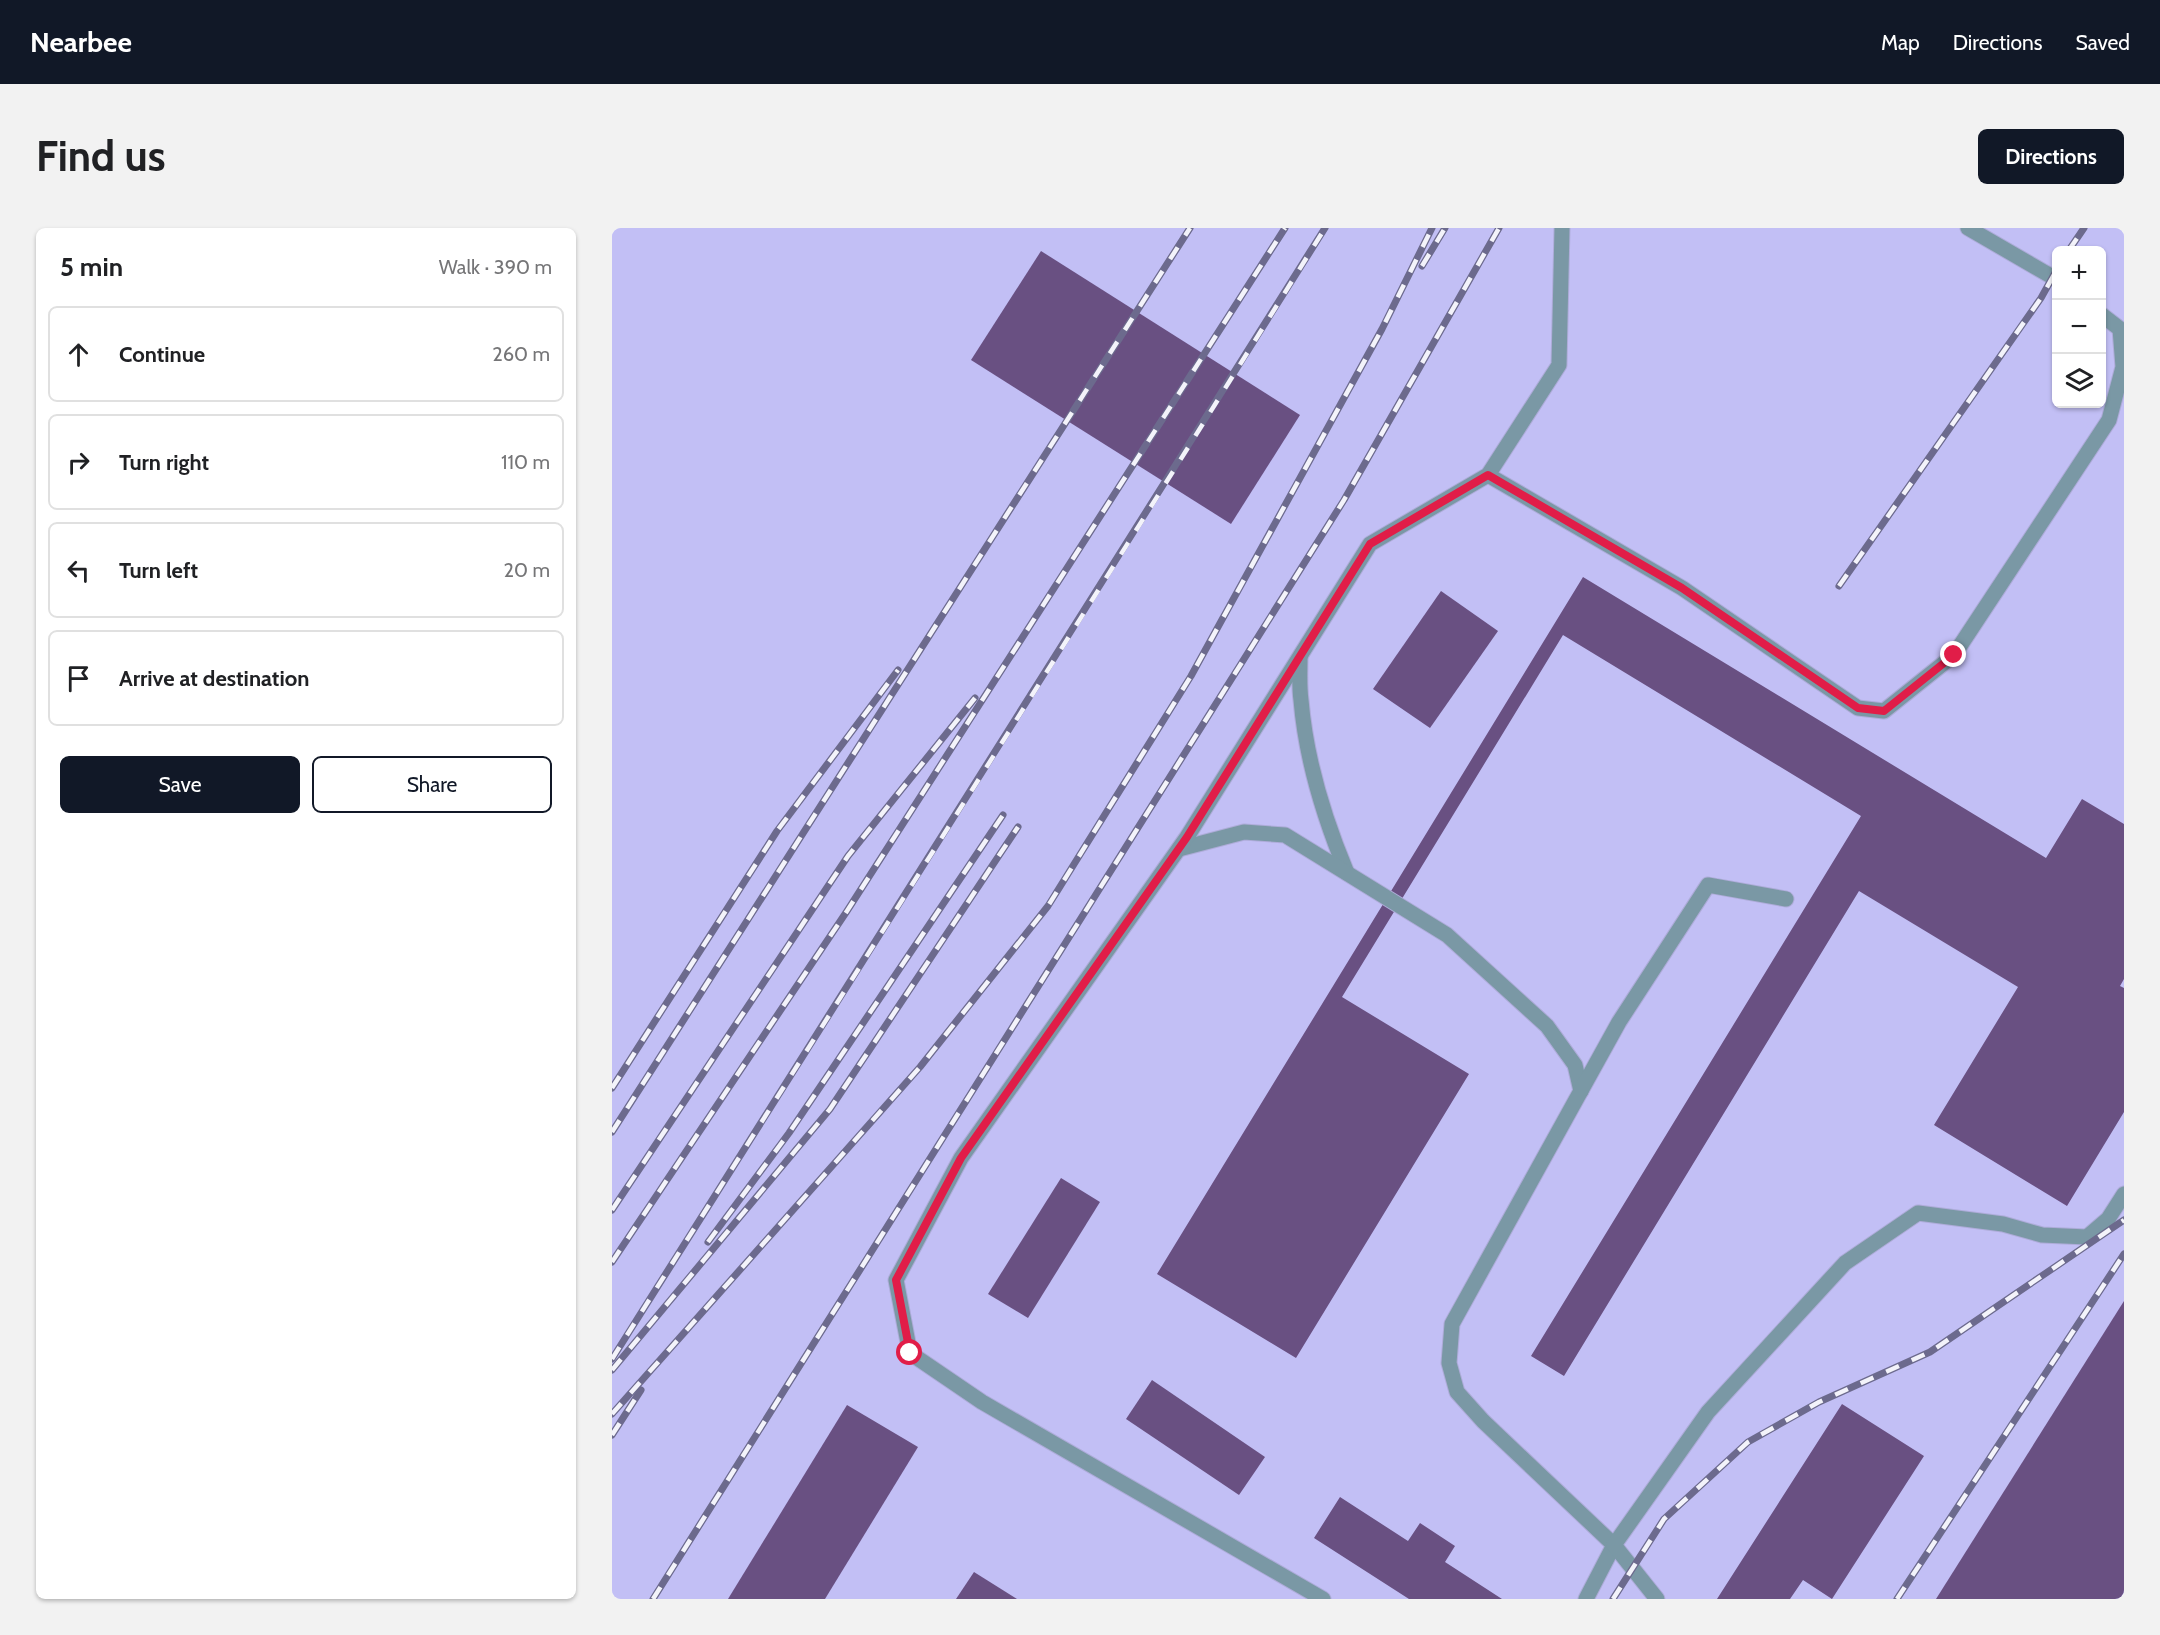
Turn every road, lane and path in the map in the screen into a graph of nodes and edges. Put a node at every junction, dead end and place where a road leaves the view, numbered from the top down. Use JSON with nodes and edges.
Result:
{"nodes":[{"id":1,"x":1562,"y":228,"type":"edge"},
{"id":2,"x":1968,"y":228,"type":"edge"},
{"id":3,"x":2052,"y":277,"type":"edge"},
{"id":4,"x":2106,"y":318,"type":"edge"},
{"id":5,"x":1488,"y":475,"type":"junction"},
{"id":6,"x":1300,"y":657,"type":"junction"},
{"id":7,"x":1179,"y":849,"type":"junction"},
{"id":8,"x":1347,"y":873,"type":"junction"},
{"id":9,"x":1786,"y":899,"type":"dead end"},
{"id":10,"x":1581,"y":1091,"type":"junction"},
{"id":11,"x":2124,"y":1194,"type":"edge"},
{"id":12,"x":1614,"y":1545,"type":"junction"},
{"id":13,"x":1323,"y":1599,"type":"edge"},
{"id":14,"x":1586,"y":1599,"type":"edge"},
{"id":15,"x":1657,"y":1599,"type":"edge"}],
"edges":[{"from":1,"to":5,"type":"lane"},
{"from":2,"to":3,"type":"lane"},
{"from":4,"to":5,"type":"lane"},
{"from":5,"to":6,"type":"lane"},
{"from":6,"to":7,"type":"lane"},
{"from":6,"to":8,"type":"lane"},
{"from":7,"to":8,"type":"lane"},
{"from":7,"to":13,"type":"lane"},
{"from":8,"to":10,"type":"lane"},
{"from":9,"to":10,"type":"lane"},
{"from":10,"to":12,"type":"lane"},
{"from":11,"to":12,"type":"lane"},
{"from":12,"to":14,"type":"lane"},
{"from":12,"to":15,"type":"lane"}]}
